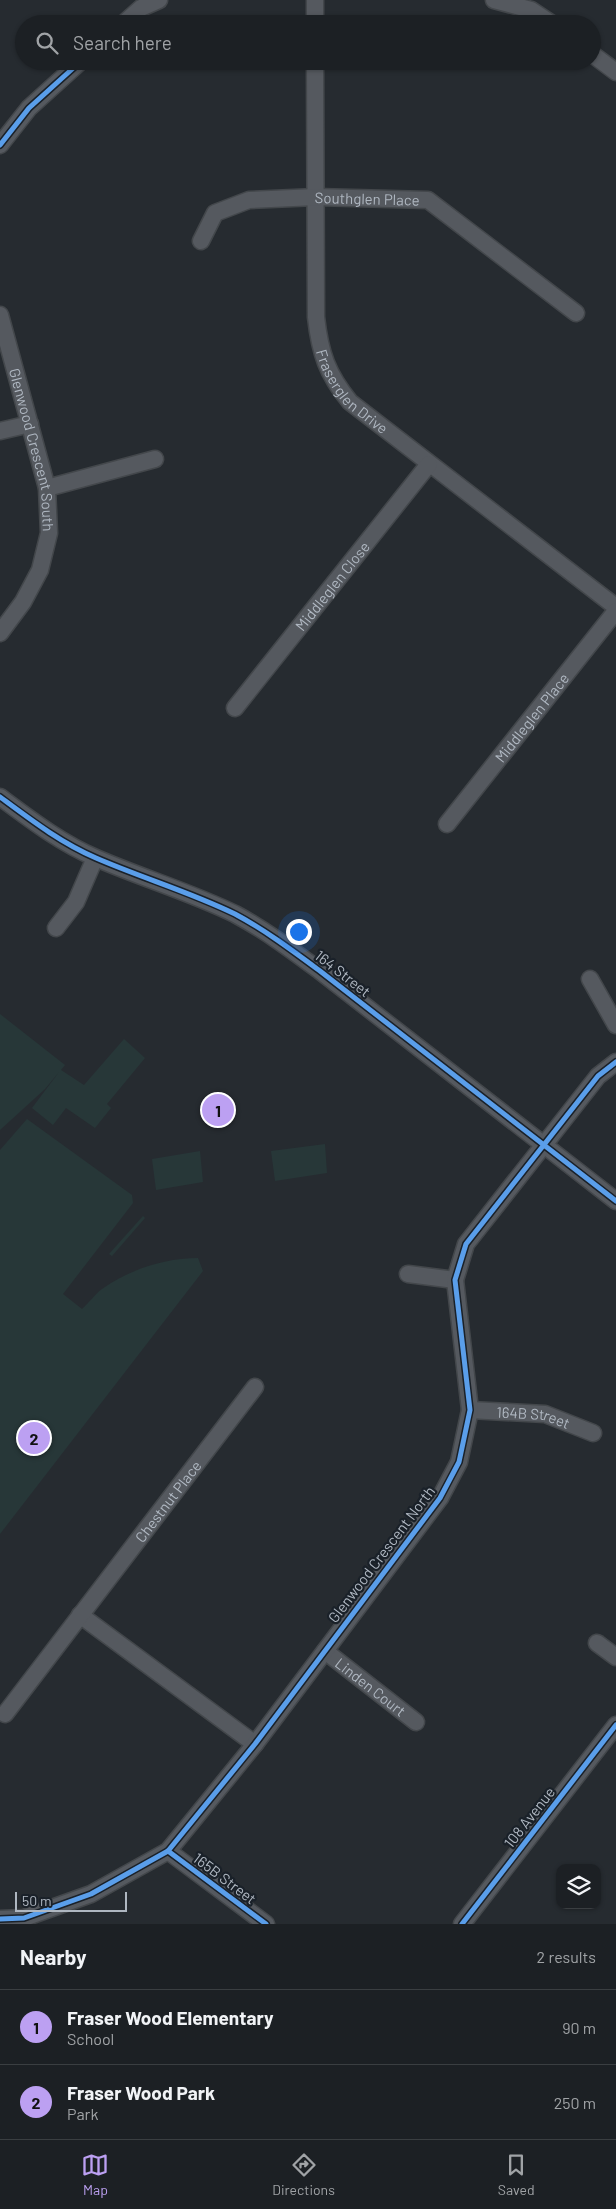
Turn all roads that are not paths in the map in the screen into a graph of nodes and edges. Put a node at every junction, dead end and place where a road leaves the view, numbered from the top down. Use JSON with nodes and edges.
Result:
{"nodes":[{"id":1,"x":159,"y":0,"type":"edge"},
{"id":2,"x":315,"y":0,"type":"edge"},
{"id":3,"x":494,"y":0,"type":"edge"},
{"id":4,"x":139,"y":4,"type":"edge"},
{"id":5,"x":130,"y":15,"type":"edge"},
{"id":6,"x":315,"y":15,"type":"edge"},
{"id":7,"x":538,"y":15,"type":"edge"},
{"id":8,"x":601,"y":59,"type":"edge"},
{"id":9,"x":614,"y":67,"type":"edge"},
{"id":10,"x":71,"y":70,"type":"edge"},
{"id":11,"x":315,"y":70,"type":"edge"},
{"id":12,"x":0,"y":144,"type":"edge"},
{"id":13,"x":316,"y":197,"type":"junction"},
{"id":14,"x":201,"y":240,"type":"dead end"},
{"id":15,"x":576,"y":313,"type":"dead end"},
{"id":16,"x":0,"y":316,"type":"edge"},
{"id":17,"x":7,"y":364,"type":"edge"},
{"id":18,"x":30,"y":424,"type":"junction"},
{"id":19,"x":0,"y":431,"type":"edge"},
{"id":20,"x":155,"y":459,"type":"dead end"},
{"id":21,"x":429,"y":464,"type":"junction"},
{"id":22,"x":47,"y":488,"type":"junction"},
{"id":23,"x":616,"y":609,"type":"edge"},
{"id":24,"x":0,"y":632,"type":"edge"},
{"id":25,"x":235,"y":708,"type":"dead end"},
{"id":26,"x":0,"y":797,"type":"edge"},
{"id":27,"x":447,"y":824,"type":"dead end"},
{"id":28,"x":96,"y":858,"type":"junction"},
{"id":29,"x":56,"y":928,"type":"dead end"},
{"id":30,"x":590,"y":979,"type":"dead end"},
{"id":31,"x":616,"y":1025,"type":"edge"},
{"id":32,"x":616,"y":1062,"type":"edge"},
{"id":33,"x":544,"y":1145,"type":"junction"},
{"id":34,"x":616,"y":1201,"type":"edge"},
{"id":35,"x":408,"y":1274,"type":"dead end"},
{"id":36,"x":455,"y":1280,"type":"junction"},
{"id":37,"x":255,"y":1387,"type":"dead end"},
{"id":38,"x":470,"y":1410,"type":"junction"},
{"id":39,"x":593,"y":1433,"type":"dead end"},
{"id":40,"x":80,"y":1615,"type":"junction"},
{"id":41,"x":597,"y":1642,"type":"dead end"},
{"id":42,"x":325,"y":1651,"type":"junction"},
{"id":43,"x":616,"y":1657,"type":"edge"},
{"id":44,"x":5,"y":1714,"type":"dead end"},
{"id":45,"x":416,"y":1722,"type":"dead end"},
{"id":46,"x":616,"y":1725,"type":"edge"},
{"id":47,"x":255,"y":1744,"type":"junction"},
{"id":48,"x":168,"y":1851,"type":"junction"},
{"id":49,"x":0,"y":1919,"type":"edge"},
{"id":50,"x":266,"y":1924,"type":"edge"},
{"id":51,"x":462,"y":1924,"type":"edge"}],
"edges":[{"from":1,"to":4,"type":"street"},
{"from":2,"to":6,"type":"street"},
{"from":3,"to":7,"type":"street"},
{"from":4,"to":5,"type":"street"},
{"from":8,"to":9,"type":"street"},
{"from":10,"to":12,"type":"street"},
{"from":11,"to":13,"type":"street","name":"Fraserglen Drive"},
{"from":13,"to":14,"type":"street","name":"Southglen Place"},
{"from":13,"to":15,"type":"street","name":"Southglen Place"},
{"from":13,"to":21,"type":"street","name":"Fraserglen Drive"},
{"from":16,"to":17,"type":"street","name":"Glenwood Crescent South"},
{"from":17,"to":18,"type":"street","name":"Glenwood Crescent South"},
{"from":18,"to":19,"type":"street"},
{"from":18,"to":22,"type":"street","name":"Glenwood Crescent South"},
{"from":20,"to":22,"type":"street"},
{"from":21,"to":23,"type":"street","name":"Fraserglen Drive"},
{"from":21,"to":25,"type":"street","name":"Middleglen Close"},
{"from":22,"to":24,"type":"street","name":"Glenwood Crescent South"},
{"from":23,"to":27,"type":"street","name":"Middleglen Place"},
{"from":26,"to":28,"type":"street","name":"164 Street"},
{"from":28,"to":29,"type":"street"},
{"from":28,"to":33,"type":"street","name":"164 Street"},
{"from":30,"to":31,"type":"street"},
{"from":32,"to":33,"type":"street","name":"Glenwood Crescent North"},
{"from":33,"to":34,"type":"street","name":"164 Street"},
{"from":33,"to":36,"type":"street","name":"Glenwood Crescent North"},
{"from":35,"to":36,"type":"street"},
{"from":36,"to":38,"type":"street","name":"Glenwood Crescent North"},
{"from":37,"to":40,"type":"street","name":"Chestnut Place"},
{"from":38,"to":39,"type":"street","name":"164B Street"},
{"from":38,"to":42,"type":"street","name":"Glenwood Crescent North"},
{"from":40,"to":44,"type":"street","name":"Chestnut Place"},
{"from":40,"to":47,"type":"street"},
{"from":41,"to":43,"type":"street"},
{"from":42,"to":45,"type":"street","name":"Linden Court"},
{"from":42,"to":47,"type":"street","name":"Glenwood Crescent North"},
{"from":46,"to":51,"type":"street","name":"108 Avenue"},
{"from":47,"to":48,"type":"street","name":"Glenwood Crescent North"},
{"from":48,"to":49,"type":"street","name":"Glenwood Crescent North"},
{"from":48,"to":50,"type":"street","name":"165B Street"}]}
